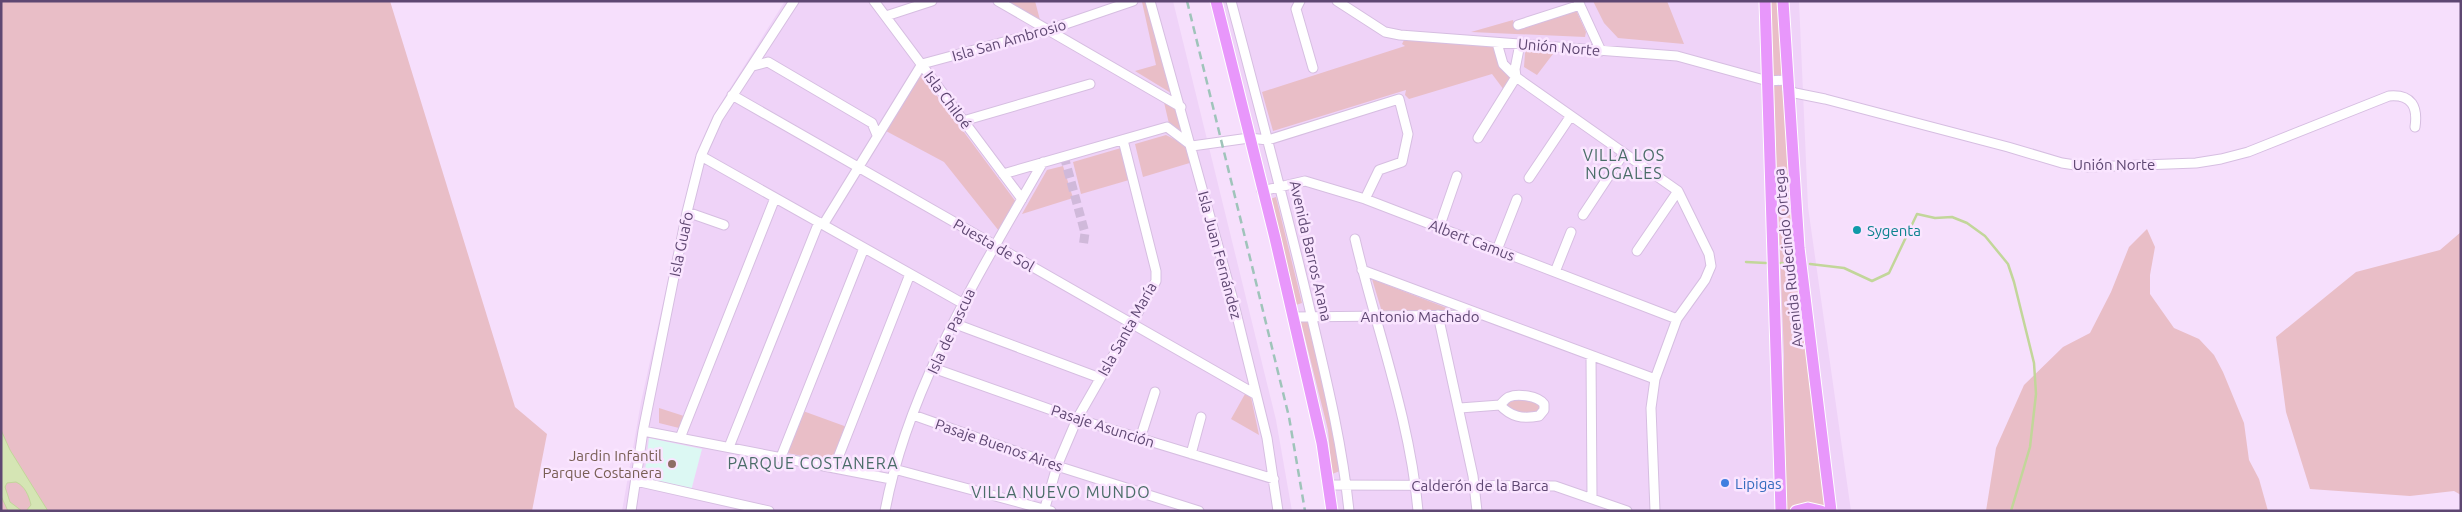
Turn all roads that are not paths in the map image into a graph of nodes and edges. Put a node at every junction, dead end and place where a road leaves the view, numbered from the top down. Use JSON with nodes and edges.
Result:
{"nodes":[{"id":1,"x":794,"y":1,"type":"edge"},
{"id":2,"x":874,"y":1,"type":"edge"},
{"id":3,"x":932,"y":1,"type":"edge"},
{"id":4,"x":998,"y":1,"type":"edge"},
{"id":5,"x":1133,"y":1,"type":"edge"},
{"id":6,"x":1150,"y":1,"type":"edge"},
{"id":7,"x":1216,"y":1,"type":"edge"},
{"id":8,"x":1230,"y":1,"type":"edge"},
{"id":9,"x":1300,"y":1,"type":"edge"},
{"id":10,"x":1337,"y":1,"type":"edge"},
{"id":11,"x":1765,"y":1,"type":"edge"},
{"id":12,"x":1783,"y":1,"type":"edge"},
{"id":13,"x":1579,"y":3,"type":"edge"},
{"id":14,"x":886,"y":16,"type":"junction"},
{"id":15,"x":1518,"y":25,"type":"dead end"},
{"id":16,"x":1048,"y":30,"type":"junction"},
{"id":17,"x":1497,"y":43,"type":"junction"},
{"id":18,"x":1520,"y":44,"type":"junction"},
{"id":19,"x":1601,"y":51,"type":"junction"},
{"id":20,"x":922,"y":64,"type":"junction"},
{"id":21,"x":753,"y":66,"type":"junction"},
{"id":22,"x":1313,"y":68,"type":"dead end"},
{"id":23,"x":1516,"y":77,"type":"junction"},
{"id":24,"x":1768,"y":81,"type":"junction"},
{"id":25,"x":1090,"y":84,"type":"dead end"},
{"id":26,"x":1787,"y":84,"type":"junction"},
{"id":27,"x":732,"y":95,"type":"junction"},
{"id":28,"x":1181,"y":106,"type":"junction"},
{"id":29,"x":1570,"y":117,"type":"junction"},
{"id":30,"x":964,"y":121,"type":"junction"},
{"id":31,"x":2415,"y":127,"type":"dead end"},
{"id":32,"x":877,"y":135,"type":"junction"},
{"id":33,"x":1249,"y":138,"type":"junction"},
{"id":34,"x":1478,"y":138,"type":"dead end"},
{"id":35,"x":1123,"y":140,"type":"junction"},
{"id":36,"x":1268,"y":140,"type":"junction"},
{"id":37,"x":1192,"y":146,"type":"junction"},
{"id":38,"x":1624,"y":153,"type":"junction"},
{"id":39,"x":701,"y":156,"type":"junction"},
{"id":40,"x":1043,"y":162,"type":"junction"},
{"id":41,"x":858,"y":167,"type":"junction"},
{"id":42,"x":1003,"y":174,"type":"junction"},
{"id":43,"x":1457,"y":176,"type":"dead end"},
{"id":44,"x":1529,"y":178,"type":"dead end"},
{"id":45,"x":1281,"y":187,"type":"junction"},
{"id":46,"x":1262,"y":191,"type":"junction"},
{"id":47,"x":1678,"y":191,"type":"junction"},
{"id":48,"x":775,"y":198,"type":"junction"},
{"id":49,"x":1022,"y":199,"type":"junction"},
{"id":50,"x":1365,"y":199,"type":"junction"},
{"id":51,"x":1517,"y":199,"type":"dead end"},
{"id":52,"x":687,"y":212,"type":"junction"},
{"id":53,"x":1583,"y":215,"type":"dead end"},
{"id":54,"x":821,"y":224,"type":"junction"},
{"id":55,"x":724,"y":225,"type":"dead end"},
{"id":56,"x":1439,"y":228,"type":"junction"},
{"id":57,"x":1571,"y":232,"type":"dead end"},
{"id":58,"x":1355,"y":239,"type":"dead end"},
{"id":59,"x":996,"y":246,"type":"junction"},
{"id":60,"x":864,"y":248,"type":"junction"},
{"id":61,"x":1497,"y":250,"type":"junction"},
{"id":62,"x":1638,"y":251,"type":"dead end"},
{"id":63,"x":1362,"y":270,"type":"junction"},
{"id":64,"x":1555,"y":272,"type":"junction"},
{"id":65,"x":910,"y":274,"type":"junction"},
{"id":66,"x":962,"y":303,"type":"junction"},
{"id":67,"x":1438,"y":315,"type":"junction"},
{"id":68,"x":1486,"y":315,"type":"junction"},
{"id":69,"x":1376,"y":316,"type":"junction"},
{"id":70,"x":1293,"y":317,"type":"junction"},
{"id":71,"x":1312,"y":317,"type":"junction"},
{"id":72,"x":1677,"y":319,"type":"junction"},
{"id":73,"x":953,"y":323,"type":"junction"},
{"id":74,"x":1133,"y":324,"type":"junction"},
{"id":75,"x":1591,"y":356,"type":"junction"},
{"id":76,"x":933,"y":368,"type":"junction"},
{"id":77,"x":1100,"y":378,"type":"junction"},
{"id":78,"x":1654,"y":379,"type":"junction"},
{"id":79,"x":1155,"y":392,"type":"dead end"},
{"id":80,"x":1255,"y":394,"type":"junction"},
{"id":81,"x":1500,"y":405,"type":"dead end"},
{"id":82,"x":1460,"y":408,"type":"junction"},
{"id":83,"x":913,"y":415,"type":"junction"},
{"id":84,"x":1201,"y":417,"type":"dead end"},
{"id":85,"x":1077,"y":419,"type":"junction"},
{"id":86,"x":643,"y":431,"type":"junction"},
{"id":87,"x":680,"y":438,"type":"junction"},
{"id":88,"x":1140,"y":439,"type":"junction"},
{"id":89,"x":729,"y":447,"type":"junction"},
{"id":90,"x":1191,"y":454,"type":"junction"},
{"id":91,"x":781,"y":458,"type":"junction"},
{"id":92,"x":1057,"y":466,"type":"junction"},
{"id":93,"x":834,"y":468,"type":"junction"},
{"id":94,"x":894,"y":469,"type":"junction"},
{"id":95,"x":890,"y":479,"type":"junction"},
{"id":96,"x":1274,"y":479,"type":"junction"},
{"id":97,"x":636,"y":481,"type":"junction"},
{"id":98,"x":1328,"y":485,"type":"junction"},
{"id":99,"x":1346,"y":485,"type":"junction"},
{"id":100,"x":1416,"y":485,"type":"junction"},
{"id":101,"x":1474,"y":486,"type":"junction"},
{"id":102,"x":1592,"y":497,"type":"junction"},
{"id":103,"x":1046,"y":510,"type":"edge"},
{"id":104,"x":631,"y":511,"type":"edge"},
{"id":105,"x":769,"y":511,"type":"edge"},
{"id":106,"x":884,"y":511,"type":"edge"},
{"id":107,"x":1199,"y":511,"type":"edge"},
{"id":108,"x":1278,"y":511,"type":"edge"},
{"id":109,"x":1332,"y":511,"type":"edge"},
{"id":110,"x":1349,"y":511,"type":"edge"},
{"id":111,"x":1418,"y":511,"type":"edge"},
{"id":112,"x":1476,"y":511,"type":"edge"},
{"id":113,"x":1628,"y":511,"type":"edge"},
{"id":114,"x":1655,"y":511,"type":"edge"},
{"id":115,"x":1781,"y":511,"type":"edge"},
{"id":116,"x":1796,"y":511,"type":"edge"},
{"id":117,"x":1821,"y":511,"type":"edge"},
{"id":118,"x":1831,"y":511,"type":"edge"}],
"edges":[{"from":1,"to":21,"type":"street","name":"Isla Guafo"},
{"from":2,"to":14,"type":"street","name":"Isla Chiloé"},
{"from":3,"to":14,"type":"street"},
{"from":4,"to":16,"type":"street"},
{"from":5,"to":16,"type":"street","name":"Isla San Ambrosio"},
{"from":6,"to":28,"type":"street","name":"Isla Juan Fernández"},
{"from":7,"to":33,"type":"main road"},
{"from":8,"to":36,"type":"street","name":"Avenida Barros Arana"},
{"from":9,"to":22,"type":"street"},
{"from":10,"to":17,"type":"street","name":"Unión Norte"},
{"from":11,"to":24,"type":"main road","name":"Avenida Rudecindo Ortega"},
{"from":12,"to":26,"type":"main road","name":"Avenida Rudecindo Ortega"},
{"from":13,"to":15,"type":"street"},
{"from":13,"to":19,"type":"street"},
{"from":14,"to":20,"type":"street","name":"Isla Chiloé"},
{"from":16,"to":20,"type":"street","name":"Isla San Ambrosio"},
{"from":16,"to":28,"type":"street"},
{"from":17,"to":18,"type":"street","name":"Unión Norte"},
{"from":17,"to":23,"type":"street"},
{"from":18,"to":19,"type":"street","name":"Unión Norte"},
{"from":18,"to":23,"type":"street"},
{"from":19,"to":24,"type":"street","name":"Unión Norte"},
{"from":20,"to":30,"type":"street","name":"Isla Chiloé"},
{"from":20,"to":32,"type":"street"},
{"from":21,"to":27,"type":"street","name":"Isla Guafo"},
{"from":21,"to":32,"type":"street"},
{"from":23,"to":29,"type":"street"},
{"from":23,"to":34,"type":"street"},
{"from":24,"to":26,"type":"street","name":"Unión Norte"},
{"from":24,"to":115,"type":"main road","name":"Avenida Rudecindo Ortega"},
{"from":25,"to":30,"type":"street"},
{"from":26,"to":31,"type":"street","name":"Unión Norte"},
{"from":26,"to":118,"type":"main road","name":"Avenida Rudecindo Ortega"},
{"from":27,"to":39,"type":"street","name":"Isla Guafo"},
{"from":27,"to":41,"type":"street","name":"Puesta de Sol"},
{"from":28,"to":37,"type":"street","name":"Isla Juan Fernández"},
{"from":29,"to":38,"type":"street"},
{"from":29,"to":44,"type":"street"},
{"from":30,"to":42,"type":"street","name":"Isla Chiloé"},
{"from":32,"to":41,"type":"street"},
{"from":33,"to":36,"type":"street"},
{"from":33,"to":37,"type":"street"},
{"from":33,"to":46,"type":"main road"},
{"from":35,"to":37,"type":"street"},
{"from":35,"to":40,"type":"street"},
{"from":35,"to":74,"type":"street","name":"Isla Santa María"},
{"from":36,"to":45,"type":"street","name":"Avenida Barros Arana"},
{"from":36,"to":50,"type":"street"},
{"from":37,"to":80,"type":"street","name":"Isla Juan Fernández"},
{"from":38,"to":47,"type":"street"},
{"from":38,"to":53,"type":"street"},
{"from":39,"to":48,"type":"street"},
{"from":39,"to":52,"type":"street","name":"Isla Guafo"},
{"from":40,"to":42,"type":"street"},
{"from":40,"to":49,"type":"street","name":"Isla de Pascua"},
{"from":41,"to":54,"type":"street"},
{"from":41,"to":59,"type":"street","name":"Puesta de Sol"},
{"from":42,"to":49,"type":"street","name":"Isla Chiloé"},
{"from":43,"to":56,"type":"street"},
{"from":45,"to":46,"type":"street","name":"Albert Camus"},
{"from":45,"to":50,"type":"street","name":"Albert Camus"},
{"from":45,"to":71,"type":"street","name":"Avenida Barros Arana"},
{"from":46,"to":70,"type":"main road"},
{"from":47,"to":62,"type":"street"},
{"from":47,"to":72,"type":"street"},
{"from":48,"to":54,"type":"street"},
{"from":48,"to":87,"type":"street"},
{"from":49,"to":59,"type":"street","name":"Isla de Pascua"},
{"from":50,"to":56,"type":"street","name":"Albert Camus"},
{"from":51,"to":61,"type":"street"},
{"from":52,"to":55,"type":"street"},
{"from":52,"to":86,"type":"street","name":"Isla Guafo"},
{"from":54,"to":60,"type":"street"},
{"from":54,"to":89,"type":"street"},
{"from":56,"to":61,"type":"street","name":"Albert Camus"},
{"from":57,"to":64,"type":"street"},
{"from":58,"to":63,"type":"street"},
{"from":59,"to":66,"type":"street","name":"Isla de Pascua"},
{"from":59,"to":74,"type":"street","name":"Puesta de Sol"},
{"from":60,"to":65,"type":"street"},
{"from":60,"to":91,"type":"street"},
{"from":61,"to":64,"type":"street","name":"Albert Camus"},
{"from":63,"to":68,"type":"street"},
{"from":63,"to":69,"type":"street"},
{"from":64,"to":72,"type":"street","name":"Albert Camus"},
{"from":65,"to":66,"type":"street"},
{"from":65,"to":93,"type":"street"},
{"from":66,"to":73,"type":"street","name":"Isla de Pascua"},
{"from":67,"to":68,"type":"street","name":"Antonio Machado"},
{"from":67,"to":69,"type":"street","name":"Antonio Machado"},
{"from":67,"to":82,"type":"street"},
{"from":68,"to":75,"type":"street","name":"Antonio Machado"},
{"from":69,"to":71,"type":"street","name":"Antonio Machado"},
{"from":69,"to":100,"type":"street"},
{"from":70,"to":71,"type":"street","name":"Antonio Machado"},
{"from":70,"to":98,"type":"main road"},
{"from":71,"to":99,"type":"street","name":"Avenida Barros Arana"},
{"from":72,"to":78,"type":"street"},
{"from":73,"to":76,"type":"street","name":"Isla de Pascua"},
{"from":73,"to":77,"type":"street"},
{"from":74,"to":77,"type":"street","name":"Isla Santa María"},
{"from":74,"to":80,"type":"street","name":"Puesta de Sol"},
{"from":75,"to":78,"type":"street","name":"Antonio Machado"},
{"from":75,"to":102,"type":"street"},
{"from":76,"to":83,"type":"street","name":"Isla de Pascua"},
{"from":76,"to":85,"type":"street","name":"Pasaje Asunción"},
{"from":77,"to":85,"type":"street","name":"Isla Santa María"},
{"from":78,"to":114,"type":"street"},
{"from":79,"to":88,"type":"street"},
{"from":80,"to":96,"type":"street","name":"Isla Juan Fernández"},
{"from":81,"to":82,"type":"street"},
{"from":82,"to":101,"type":"street"},
{"from":83,"to":92,"type":"street","name":"Pasaje Buenos Aires"},
{"from":83,"to":94,"type":"street","name":"Isla de Pascua"},
{"from":84,"to":90,"type":"street"},
{"from":85,"to":88,"type":"street","name":"Pasaje Asunción"},
{"from":85,"to":92,"type":"street","name":"Isla Santa María"},
{"from":86,"to":87,"type":"street"},
{"from":86,"to":97,"type":"street","name":"Isla Guafo"},
{"from":87,"to":89,"type":"street"},
{"from":88,"to":90,"type":"street","name":"Pasaje Asunción"},
{"from":89,"to":91,"type":"street"},
{"from":90,"to":96,"type":"street","name":"Pasaje Asunción"},
{"from":91,"to":93,"type":"street"},
{"from":92,"to":103,"type":"street","name":"Isla Santa María"},
{"from":92,"to":107,"type":"street","name":"Pasaje Buenos Aires"},
{"from":93,"to":95,"type":"street"},
{"from":94,"to":95,"type":"street","name":"Isla de Pascua"},
{"from":94,"to":103,"type":"street"},
{"from":95,"to":106,"type":"street","name":"Isla de Pascua"},
{"from":96,"to":108,"type":"street","name":"Isla Juan Fernández"},
{"from":97,"to":104,"type":"street","name":"Isla Guafo"},
{"from":97,"to":105,"type":"street"},
{"from":98,"to":99,"type":"street","name":"Calderón de la Barca"},
{"from":98,"to":109,"type":"main road"},
{"from":99,"to":100,"type":"street","name":"Calderón de la Barca"},
{"from":99,"to":110,"type":"street","name":"Avenida Barros Arana"},
{"from":100,"to":101,"type":"street","name":"Calderón de la Barca"},
{"from":100,"to":111,"type":"street"},
{"from":101,"to":102,"type":"street","name":"Calderón de la Barca"},
{"from":101,"to":112,"type":"street"},
{"from":102,"to":113,"type":"street","name":"Calderón de la Barca"},
{"from":116,"to":117,"type":"main road"}]}
